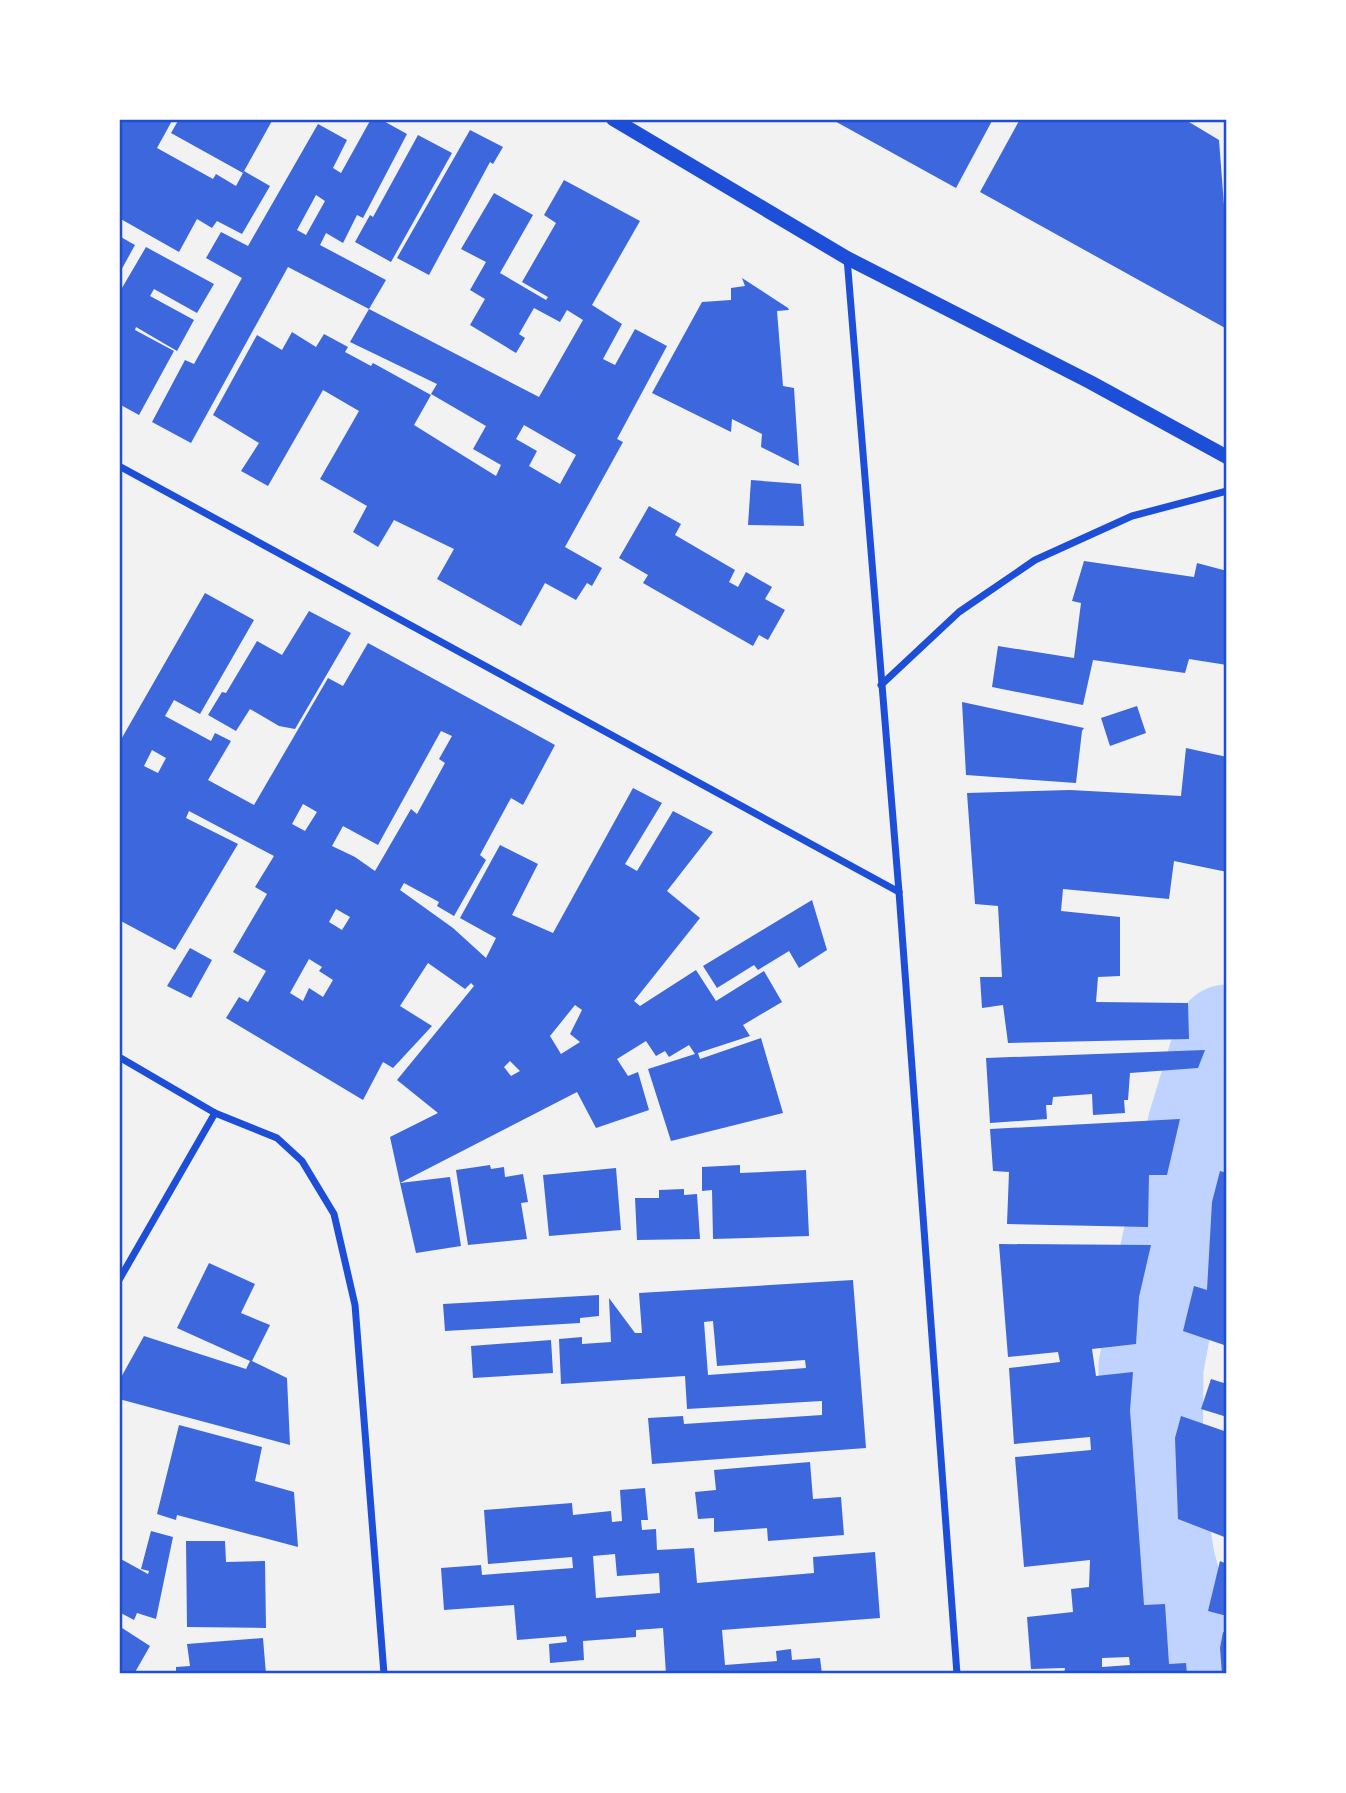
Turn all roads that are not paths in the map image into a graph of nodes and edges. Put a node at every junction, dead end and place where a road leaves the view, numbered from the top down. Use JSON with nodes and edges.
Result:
{"nodes":[{"id":1,"x":613,"y":119,"type":"edge"},
{"id":2,"x":847,"y":258,"type":"junction"},
{"id":3,"x":1227,"y":457,"type":"edge"},
{"id":4,"x":119,"y":466,"type":"edge"},
{"id":5,"x":1227,"y":491,"type":"edge"},
{"id":6,"x":881,"y":685,"type":"junction"},
{"id":7,"x":899,"y":892,"type":"junction"},
{"id":8,"x":119,"y":1057,"type":"edge"},
{"id":9,"x":215,"y":1112,"type":"junction"},
{"id":10,"x":119,"y":1280,"type":"edge"},
{"id":11,"x":384,"y":1674,"type":"edge"},
{"id":12,"x":957,"y":1674,"type":"edge"}],
"edges":[{"from":1,"to":2,"type":"main road"},
{"from":2,"to":3,"type":"main road"},
{"from":2,"to":6,"type":"street"},
{"from":4,"to":7,"type":"street"},
{"from":5,"to":6,"type":"street"},
{"from":6,"to":7,"type":"street"},
{"from":7,"to":12,"type":"street"},
{"from":8,"to":9,"type":"street"},
{"from":9,"to":10,"type":"street"},
{"from":9,"to":11,"type":"street"}]}
